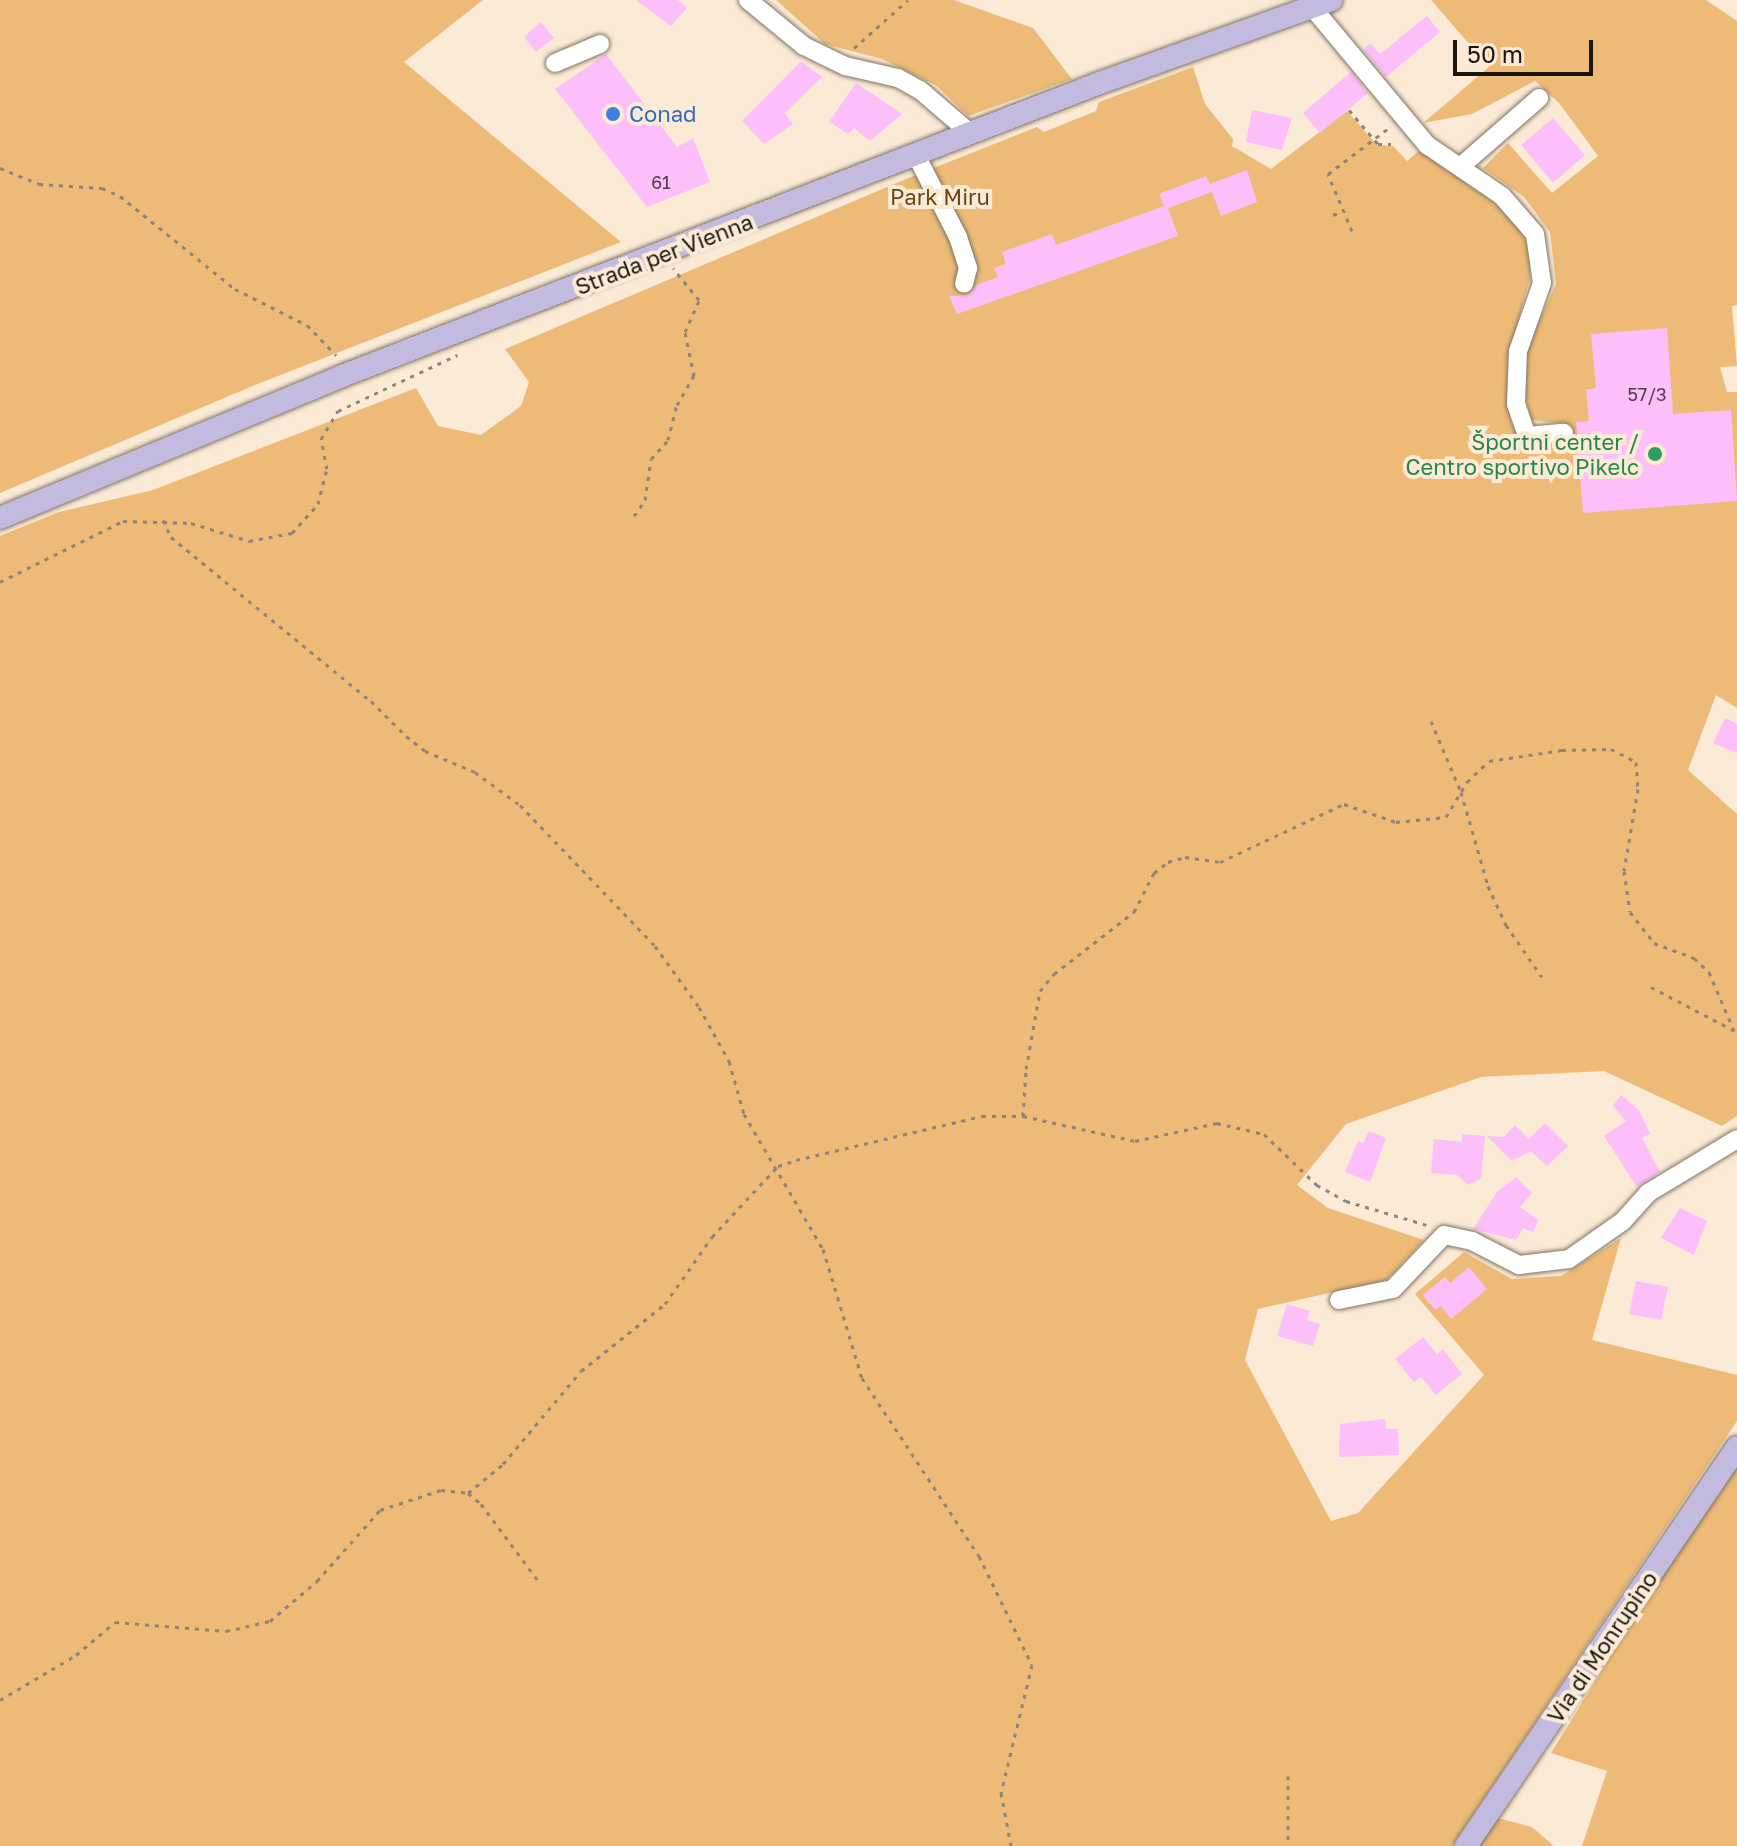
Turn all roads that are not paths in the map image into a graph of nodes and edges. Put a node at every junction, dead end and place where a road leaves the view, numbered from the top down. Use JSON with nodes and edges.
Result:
{"nodes":[{"id":1,"x":748,"y":0,"type":"edge"},
{"id":2,"x":1322,"y":3,"type":"edge"},
{"id":3,"x":600,"y":44,"type":"dead end"},
{"id":4,"x":555,"y":63,"type":"dead end"},
{"id":5,"x":1539,"y":98,"type":"dead end"},
{"id":6,"x":970,"y":133,"type":"junction"},
{"id":7,"x":916,"y":155,"type":"junction"},
{"id":8,"x":1460,"y":167,"type":"junction"},
{"id":9,"x":964,"y":284,"type":"dead end"},
{"id":10,"x":1564,"y":433,"type":"dead end"},
{"id":11,"x":0,"y":518,"type":"edge"},
{"id":12,"x":1737,"y":1139,"type":"edge"},
{"id":13,"x":1339,"y":1300,"type":"dead end"},
{"id":14,"x":1737,"y":1447,"type":"edge"},
{"id":15,"x":1466,"y":1846,"type":"edge"}],
"edges":[{"from":1,"to":6,"type":"street"},
{"from":2,"to":6,"type":"main road","name":"Strada per Vienna"},
{"from":2,"to":8,"type":"street"},
{"from":3,"to":4,"type":"street"},
{"from":5,"to":8,"type":"street"},
{"from":6,"to":7,"type":"main road","name":"Strada per Vienna"},
{"from":7,"to":9,"type":"street"},
{"from":7,"to":11,"type":"main road","name":"Strada per Vienna"},
{"from":8,"to":10,"type":"street"},
{"from":12,"to":13,"type":"street"},
{"from":14,"to":15,"type":"main road","name":"Via di Monrupino"}]}
